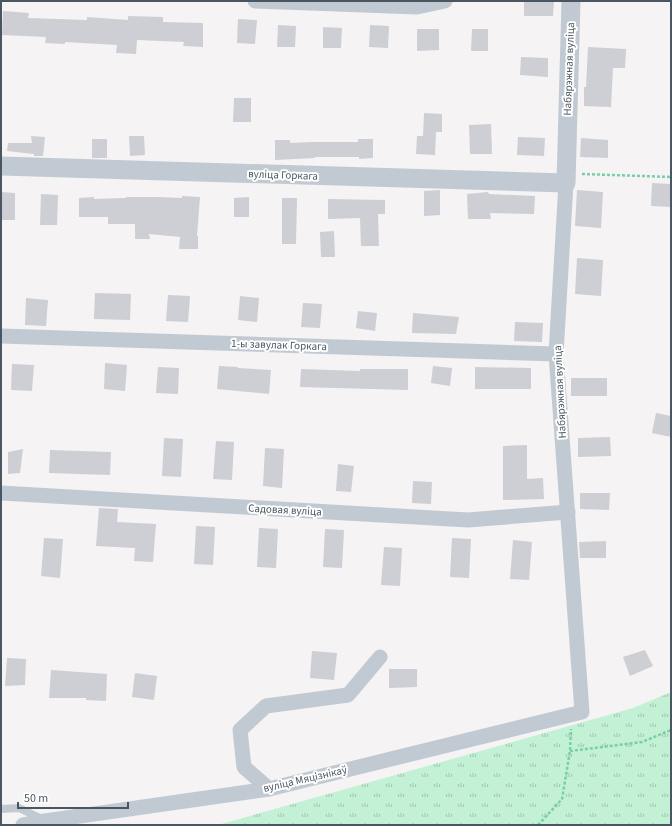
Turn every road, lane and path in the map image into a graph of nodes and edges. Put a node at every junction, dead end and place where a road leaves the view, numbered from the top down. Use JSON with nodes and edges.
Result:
{"nodes":[{"id":1,"x":255,"y":1,"type":"edge"},
{"id":2,"x":445,"y":1,"type":"edge"},
{"id":3,"x":571,"y":1,"type":"edge"},
{"id":4,"x":1,"y":166,"type":"edge"},
{"id":5,"x":671,"y":176,"type":"edge"},
{"id":6,"x":566,"y":178,"type":"junction"},
{"id":7,"x":1,"y":336,"type":"edge"},
{"id":8,"x":556,"y":354,"type":"junction"},
{"id":9,"x":1,"y":493,"type":"edge"},
{"id":10,"x":568,"y":512,"type":"junction"},
{"id":11,"x":380,"y":657,"type":"dead end"},
{"id":12,"x":577,"y":713,"type":"junction"},
{"id":13,"x":671,"y":730,"type":"edge"},
{"id":14,"x":570,"y":751,"type":"junction"},
{"id":15,"x":269,"y":788,"type":"junction"},
{"id":16,"x":1,"y":809,"type":"edge"},
{"id":17,"x":45,"y":821,"type":"junction"},
{"id":18,"x":22,"y":825,"type":"edge"},
{"id":19,"x":538,"y":825,"type":"edge"}],
"edges":[{"from":1,"to":2,"type":"street"},
{"from":3,"to":6,"type":"street","name":"Набярэжная вуліца"},
{"from":4,"to":6,"type":"street","name":"вуліца Горкага"},
{"from":5,"to":6,"type":"path"},
{"from":6,"to":8,"type":"street","name":"Набярэжная вуліца"},
{"from":7,"to":8,"type":"street","name":"1-ы завулак Горкага"},
{"from":8,"to":10,"type":"street","name":"Набярэжная вуліца"},
{"from":9,"to":10,"type":"street","name":"Садовая вуліца"},
{"from":10,"to":12,"type":"street","name":"Набярэжная вуліца"},
{"from":11,"to":15,"type":"street"},
{"from":12,"to":14,"type":"path"},
{"from":12,"to":15,"type":"street","name":"вуліца Мяцізнікаў"},
{"from":13,"to":14,"type":"path"},
{"from":14,"to":19,"type":"path"},
{"from":15,"to":17,"type":"street","name":"вуліца Мяцізнікаў"},
{"from":16,"to":17,"type":"lane"},
{"from":17,"to":18,"type":"street","name":"вуліца Мяцізнікаў"}]}
